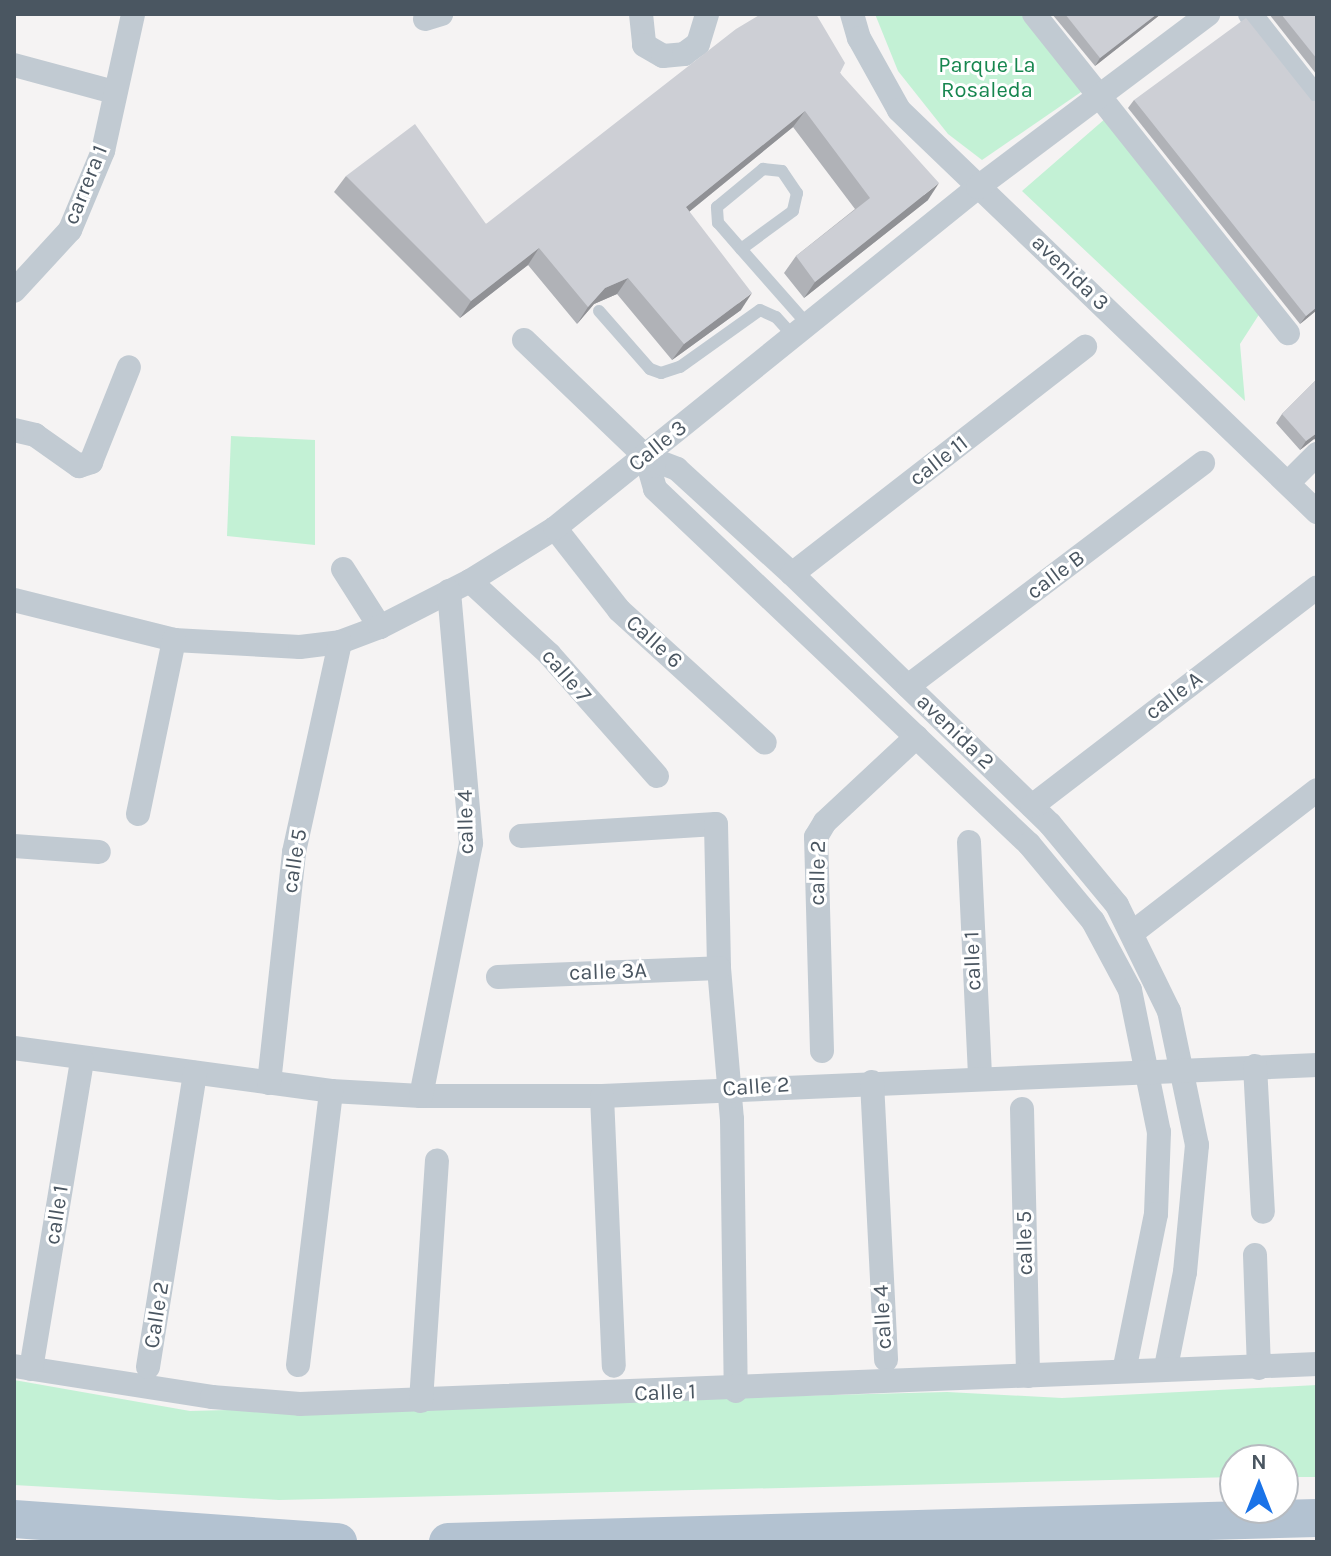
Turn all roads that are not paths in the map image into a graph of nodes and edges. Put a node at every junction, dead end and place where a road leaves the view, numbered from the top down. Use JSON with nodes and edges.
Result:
{"nodes":[{"id":1,"x":133,"y":14,"type":"edge"},
{"id":2,"x":641,"y":14,"type":"edge"},
{"id":3,"x":707,"y":14,"type":"edge"},
{"id":4,"x":852,"y":14,"type":"edge"},
{"id":5,"x":1034,"y":14,"type":"edge"},
{"id":6,"x":1208,"y":14,"type":"edge"},
{"id":7,"x":1250,"y":14,"type":"edge"},
{"id":8,"x":14,"y":65,"type":"edge"},
{"id":9,"x":114,"y":92,"type":"junction"},
{"id":10,"x":1098,"y":97,"type":"junction"},
{"id":11,"x":1317,"y":99,"type":"edge"},
{"id":12,"x":978,"y":187,"type":"junction"},
{"id":13,"x":741,"y":249,"type":"junction"},
{"id":14,"x":14,"y":291,"type":"edge"},
{"id":15,"x":599,"y":311,"type":"edge"},
{"id":16,"x":801,"y":330,"type":"junction"},
{"id":17,"x":1288,"y":333,"type":"dead end"},
{"id":18,"x":524,"y":340,"type":"dead end"},
{"id":19,"x":1085,"y":347,"type":"dead end"},
{"id":20,"x":129,"y":367,"type":"dead end"},
{"id":21,"x":14,"y":430,"type":"edge"},
{"id":22,"x":1317,"y":454,"type":"edge"},
{"id":23,"x":646,"y":457,"type":"junction"},
{"id":24,"x":1203,"y":463,"type":"dead end"},
{"id":25,"x":1289,"y":482,"type":"junction"},
{"id":26,"x":1317,"y":512,"type":"edge"},
{"id":27,"x":555,"y":528,"type":"junction"},
{"id":28,"x":343,"y":569,"type":"dead end"},
{"id":29,"x":792,"y":574,"type":"junction"},
{"id":30,"x":460,"y":586,"type":"junction"},
{"id":31,"x":1317,"y":587,"type":"edge"},
{"id":32,"x":16,"y":607,"type":"edge"},
{"id":33,"x":380,"y":627,"type":"junction"},
{"id":34,"x":174,"y":640,"type":"junction"},
{"id":35,"x":340,"y":642,"type":"junction"},
{"id":36,"x":908,"y":686,"type":"junction"},
{"id":37,"x":916,"y":737,"type":"junction"},
{"id":38,"x":765,"y":743,"type":"dead end"},
{"id":39,"x":657,"y":776,"type":"dead end"},
{"id":40,"x":1317,"y":790,"type":"edge"},
{"id":41,"x":1032,"y":806,"type":"junction"},
{"id":42,"x":138,"y":814,"type":"dead end"},
{"id":43,"x":521,"y":836,"type":"dead end"},
{"id":44,"x":969,"y":842,"type":"dead end"},
{"id":45,"x":14,"y":846,"type":"edge"},
{"id":46,"x":99,"y":852,"type":"dead end"},
{"id":47,"x":1132,"y":933,"type":"junction"},
{"id":48,"x":719,"y":968,"type":"junction"},
{"id":49,"x":498,"y":977,"type":"dead end"},
{"id":50,"x":14,"y":1048,"type":"edge"},
{"id":51,"x":822,"y":1051,"type":"dead end"},
{"id":52,"x":82,"y":1060,"type":"junction"},
{"id":53,"x":1317,"y":1065,"type":"edge"},
{"id":54,"x":1255,"y":1066,"type":"junction"},
{"id":55,"x":1185,"y":1068,"type":"junction"},
{"id":56,"x":1149,"y":1070,"type":"junction"},
{"id":57,"x":195,"y":1073,"type":"junction"},
{"id":58,"x":980,"y":1079,"type":"junction"},
{"id":59,"x":872,"y":1082,"type":"junction"},
{"id":60,"x":269,"y":1083,"type":"junction"},
{"id":61,"x":730,"y":1089,"type":"junction"},
{"id":62,"x":331,"y":1091,"type":"junction"},
{"id":63,"x":421,"y":1096,"type":"junction"},
{"id":64,"x":602,"y":1096,"type":"junction"},
{"id":65,"x":1022,"y":1109,"type":"dead end"},
{"id":66,"x":437,"y":1161,"type":"dead end"},
{"id":67,"x":1263,"y":1212,"type":"dead end"},
{"id":68,"x":1255,"y":1255,"type":"dead end"},
{"id":69,"x":886,"y":1360,"type":"dead end"},
{"id":70,"x":1317,"y":1364,"type":"edge"},
{"id":71,"x":298,"y":1365,"type":"dead end"},
{"id":72,"x":614,"y":1366,"type":"dead end"},
{"id":73,"x":148,"y":1367,"type":"dead end"},
{"id":74,"x":1166,"y":1367,"type":"junction"},
{"id":75,"x":23,"y":1368,"type":"edge"},
{"id":76,"x":1259,"y":1368,"type":"junction"},
{"id":77,"x":1124,"y":1371,"type":"junction"},
{"id":78,"x":1028,"y":1376,"type":"junction"},
{"id":79,"x":736,"y":1391,"type":"junction"},
{"id":80,"x":421,"y":1401,"type":"junction"},
{"id":81,"x":14,"y":1506,"type":"edge"},
{"id":82,"x":1317,"y":1518,"type":"edge"},
{"id":83,"x":14,"y":1519,"type":"edge"},
{"id":84,"x":100,"y":1527,"type":"junction"},
{"id":85,"x":338,"y":1542,"type":"edge"},
{"id":86,"x":448,"y":1542,"type":"edge"}],
"edges":[{"from":1,"to":9,"type":"street","name":"carrera 1"},
{"from":2,"to":3,"type":"street"},
{"from":4,"to":12,"type":"street","name":"avenida 3"},
{"from":5,"to":10,"type":"street"},
{"from":6,"to":10,"type":"street","name":"Calle 3"},
{"from":7,"to":11,"type":"street"},
{"from":8,"to":9,"type":"street"},
{"from":9,"to":14,"type":"street","name":"carrera 1"},
{"from":10,"to":12,"type":"street","name":"Calle 3"},
{"from":10,"to":17,"type":"street"},
{"from":12,"to":16,"type":"street","name":"Calle 3"},
{"from":12,"to":25,"type":"street","name":"avenida 3"},
{"from":13,"to":13,"type":"lane"},
{"from":13,"to":16,"type":"lane"},
{"from":15,"to":16,"type":"lane"},
{"from":16,"to":23,"type":"street","name":"Calle 3"},
{"from":18,"to":23,"type":"street"},
{"from":19,"to":29,"type":"street","name":"calle 11"},
{"from":20,"to":21,"type":"street"},
{"from":22,"to":25,"type":"street"},
{"from":23,"to":27,"type":"street","name":"Calle 3"},
{"from":23,"to":29,"type":"street","name":"avenida 2"},
{"from":23,"to":37,"type":"street"},
{"from":24,"to":36,"type":"street","name":"calle B"},
{"from":25,"to":26,"type":"street","name":"avenida 3"},
{"from":27,"to":30,"type":"street","name":"Calle 3"},
{"from":27,"to":38,"type":"street","name":"Calle 6"},
{"from":28,"to":33,"type":"street"},
{"from":29,"to":36,"type":"street","name":"avenida 2"},
{"from":30,"to":33,"type":"street","name":"Calle 3"},
{"from":30,"to":39,"type":"street","name":"calle 7"},
{"from":30,"to":63,"type":"street","name":"calle 4"},
{"from":31,"to":41,"type":"street","name":"calle A"},
{"from":32,"to":34,"type":"street","name":"Calle 3"},
{"from":33,"to":35,"type":"street","name":"Calle 3"},
{"from":34,"to":35,"type":"street","name":"Calle 3"},
{"from":34,"to":42,"type":"street"},
{"from":35,"to":60,"type":"street","name":"calle 5"},
{"from":36,"to":41,"type":"street","name":"avenida 2"},
{"from":37,"to":51,"type":"street","name":"calle 2"},
{"from":37,"to":56,"type":"street"},
{"from":40,"to":47,"type":"street"},
{"from":41,"to":47,"type":"street","name":"avenida 2"},
{"from":43,"to":48,"type":"street","name":"calle 2"},
{"from":44,"to":58,"type":"street","name":"calle 1"},
{"from":45,"to":46,"type":"street"},
{"from":47,"to":55,"type":"street","name":"avenida 2"},
{"from":48,"to":49,"type":"street","name":"calle 3A"},
{"from":48,"to":61,"type":"street","name":"calle 2"},
{"from":50,"to":52,"type":"street","name":"Calle 2"},
{"from":52,"to":57,"type":"street","name":"Calle 2"},
{"from":52,"to":75,"type":"street","name":"calle 1"},
{"from":53,"to":54,"type":"street","name":"Calle 2"},
{"from":54,"to":55,"type":"street","name":"Calle 2"},
{"from":54,"to":67,"type":"street"},
{"from":55,"to":56,"type":"street","name":"Calle 2"},
{"from":55,"to":74,"type":"street","name":"avenida 2"},
{"from":56,"to":58,"type":"street","name":"Calle 2"},
{"from":56,"to":77,"type":"street"},
{"from":57,"to":60,"type":"street","name":"Calle 2"},
{"from":57,"to":73,"type":"street","name":"Calle 2"},
{"from":58,"to":59,"type":"street","name":"Calle 2"},
{"from":59,"to":61,"type":"street","name":"Calle 2"},
{"from":59,"to":69,"type":"street","name":"calle 4"},
{"from":60,"to":62,"type":"street","name":"Calle 2"},
{"from":61,"to":64,"type":"street","name":"Calle 2"},
{"from":61,"to":79,"type":"street","name":"calle 2"},
{"from":62,"to":63,"type":"street","name":"Calle 2"},
{"from":62,"to":71,"type":"street"},
{"from":63,"to":64,"type":"street","name":"Calle 2"},
{"from":64,"to":72,"type":"street","name":"Calle 1"},
{"from":65,"to":78,"type":"street","name":"calle 5"},
{"from":66,"to":80,"type":"street"},
{"from":68,"to":76,"type":"street"},
{"from":70,"to":76,"type":"street","name":"Calle 1"},
{"from":74,"to":76,"type":"street","name":"Calle 1"},
{"from":74,"to":77,"type":"street","name":"Calle 1"},
{"from":75,"to":80,"type":"street","name":"Calle 1"},
{"from":77,"to":78,"type":"street","name":"Calle 1"},
{"from":78,"to":79,"type":"street","name":"Calle 1"},
{"from":79,"to":80,"type":"street","name":"Calle 1"},
{"from":81,"to":84,"type":"main road"},
{"from":82,"to":86,"type":"main road"},
{"from":83,"to":84,"type":"main road"},
{"from":84,"to":85,"type":"main road"}]}
